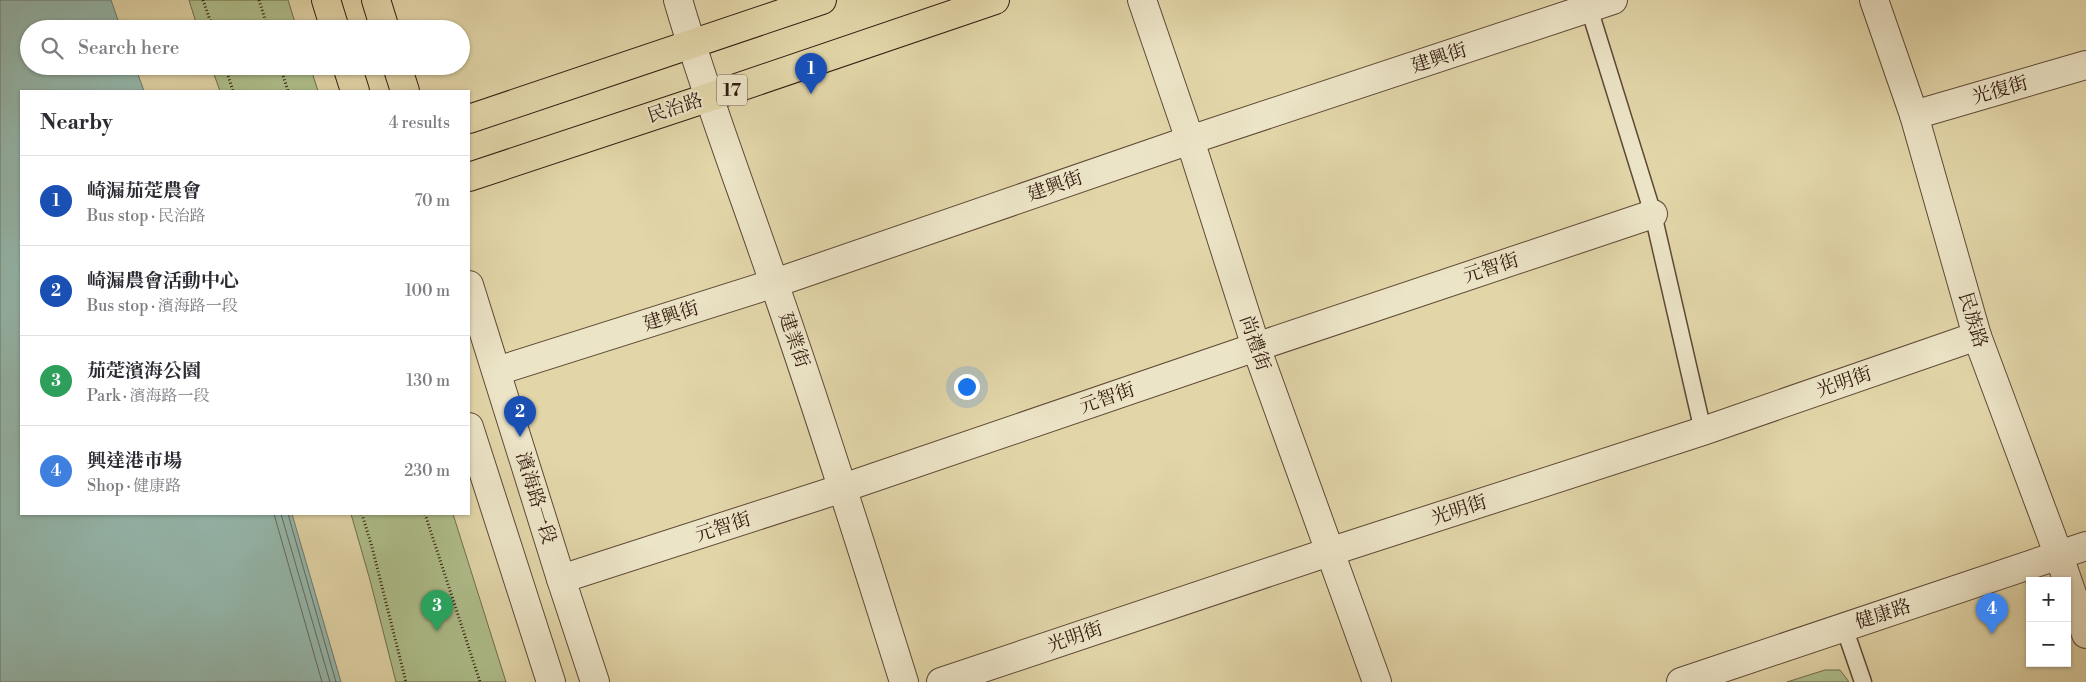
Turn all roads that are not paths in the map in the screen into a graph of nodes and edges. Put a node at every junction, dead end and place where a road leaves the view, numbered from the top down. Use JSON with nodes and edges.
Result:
{"nodes":[{"id":1,"x":326,"y":0,"type":"edge"},
{"id":2,"x":376,"y":0,"type":"edge"},
{"id":3,"x":678,"y":0,"type":"edge"},
{"id":4,"x":822,"y":0,"type":"edge"},
{"id":5,"x":995,"y":0,"type":"edge"},
{"id":6,"x":1142,"y":0,"type":"edge"},
{"id":7,"x":1874,"y":0,"type":"edge"},
{"id":8,"x":1601,"y":4,"type":"edge"},
{"id":9,"x":332,"y":20,"type":"edge"},
{"id":10,"x":382,"y":20,"type":"edge"},
{"id":11,"x":691,"y":44,"type":"junction"},
{"id":12,"x":2086,"y":65,"type":"edge"},
{"id":13,"x":350,"y":75,"type":"edge"},
{"id":14,"x":400,"y":75,"type":"edge"},
{"id":15,"x":355,"y":90,"type":"edge"},
{"id":16,"x":405,"y":90,"type":"edge"},
{"id":17,"x":710,"y":97,"type":"junction"},
{"id":18,"x":1914,"y":115,"type":"junction"},
{"id":19,"x":470,"y":119,"type":"edge"},
{"id":20,"x":1190,"y":140,"type":"junction"},
{"id":21,"x":470,"y":176,"type":"edge"},
{"id":22,"x":1653,"y":214,"type":"junction"},
{"id":23,"x":774,"y":283,"type":"junction"},
{"id":24,"x":470,"y":288,"type":"edge"},
{"id":25,"x":1977,"y":336,"type":"junction"},
{"id":26,"x":1256,"y":347,"type":"junction"},
{"id":27,"x":497,"y":372,"type":"junction"},
{"id":28,"x":470,"y":430,"type":"edge"},
{"id":29,"x":1703,"y":431,"type":"junction"},
{"id":30,"x":843,"y":488,"type":"junction"},
{"id":31,"x":2086,"y":546,"type":"edge"},
{"id":32,"x":1329,"y":552,"type":"junction"},
{"id":33,"x":2059,"y":556,"type":"junction"},
{"id":34,"x":560,"y":579,"type":"junction"},
{"id":35,"x":1844,"y":627,"type":"junction"},
{"id":36,"x":2086,"y":634,"type":"edge"},
{"id":37,"x":551,"y":682,"type":"edge"},
{"id":38,"x":595,"y":682,"type":"edge"},
{"id":39,"x":904,"y":682,"type":"edge"},
{"id":40,"x":941,"y":682,"type":"edge"},
{"id":41,"x":1377,"y":682,"type":"edge"},
{"id":42,"x":1681,"y":682,"type":"edge"},
{"id":43,"x":1863,"y":682,"type":"edge"}],
"edges":[{"from":1,"to":9,"type":"main road"},
{"from":2,"to":10,"type":"main road"},
{"from":3,"to":11,"type":"street","name":"建業街"},
{"from":4,"to":11,"type":"main road"},
{"from":5,"to":17,"type":"main road","name":"民治路","number":"17"},
{"from":6,"to":20,"type":"street","name":"尚禮街"},
{"from":7,"to":18,"type":"street","name":"民族路"},
{"from":8,"to":20,"type":"street","name":"建興街"},
{"from":8,"to":22,"type":"lane"},
{"from":11,"to":17,"type":"street","name":"建業街"},
{"from":11,"to":19,"type":"main road"},
{"from":12,"to":18,"type":"street","name":"光復街"},
{"from":13,"to":15,"type":"main road"},
{"from":14,"to":16,"type":"main road"},
{"from":17,"to":21,"type":"main road","name":"民治路","number":"17"},
{"from":17,"to":23,"type":"street","name":"建業街"},
{"from":18,"to":25,"type":"street","name":"民族路"},
{"from":20,"to":23,"type":"street","name":"建興街"},
{"from":20,"to":26,"type":"street","name":"尚禮街"},
{"from":22,"to":26,"type":"street","name":"元智街"},
{"from":22,"to":29,"type":"lane"},
{"from":23,"to":27,"type":"street","name":"建興街"},
{"from":23,"to":30,"type":"street","name":"建業街"},
{"from":24,"to":27,"type":"street","name":"濱海路一段"},
{"from":25,"to":29,"type":"street","name":"光明街"},
{"from":25,"to":33,"type":"street","name":"民族路"},
{"from":26,"to":30,"type":"street","name":"元智街"},
{"from":26,"to":32,"type":"street","name":"尚禮街"},
{"from":27,"to":34,"type":"street","name":"濱海路一段"},
{"from":28,"to":37,"type":"street"},
{"from":29,"to":32,"type":"street","name":"光明街"},
{"from":30,"to":34,"type":"street","name":"元智街"},
{"from":30,"to":39,"type":"street","name":"建業街"},
{"from":31,"to":33,"type":"street","name":"健康路"},
{"from":32,"to":40,"type":"street","name":"光明街"},
{"from":32,"to":41,"type":"street","name":"尚禮街"},
{"from":33,"to":35,"type":"street","name":"健康路"},
{"from":33,"to":36,"type":"street","name":"民族路"},
{"from":34,"to":38,"type":"street","name":"濱海路一段"},
{"from":35,"to":42,"type":"street","name":"健康路"},
{"from":35,"to":43,"type":"lane"}]}
